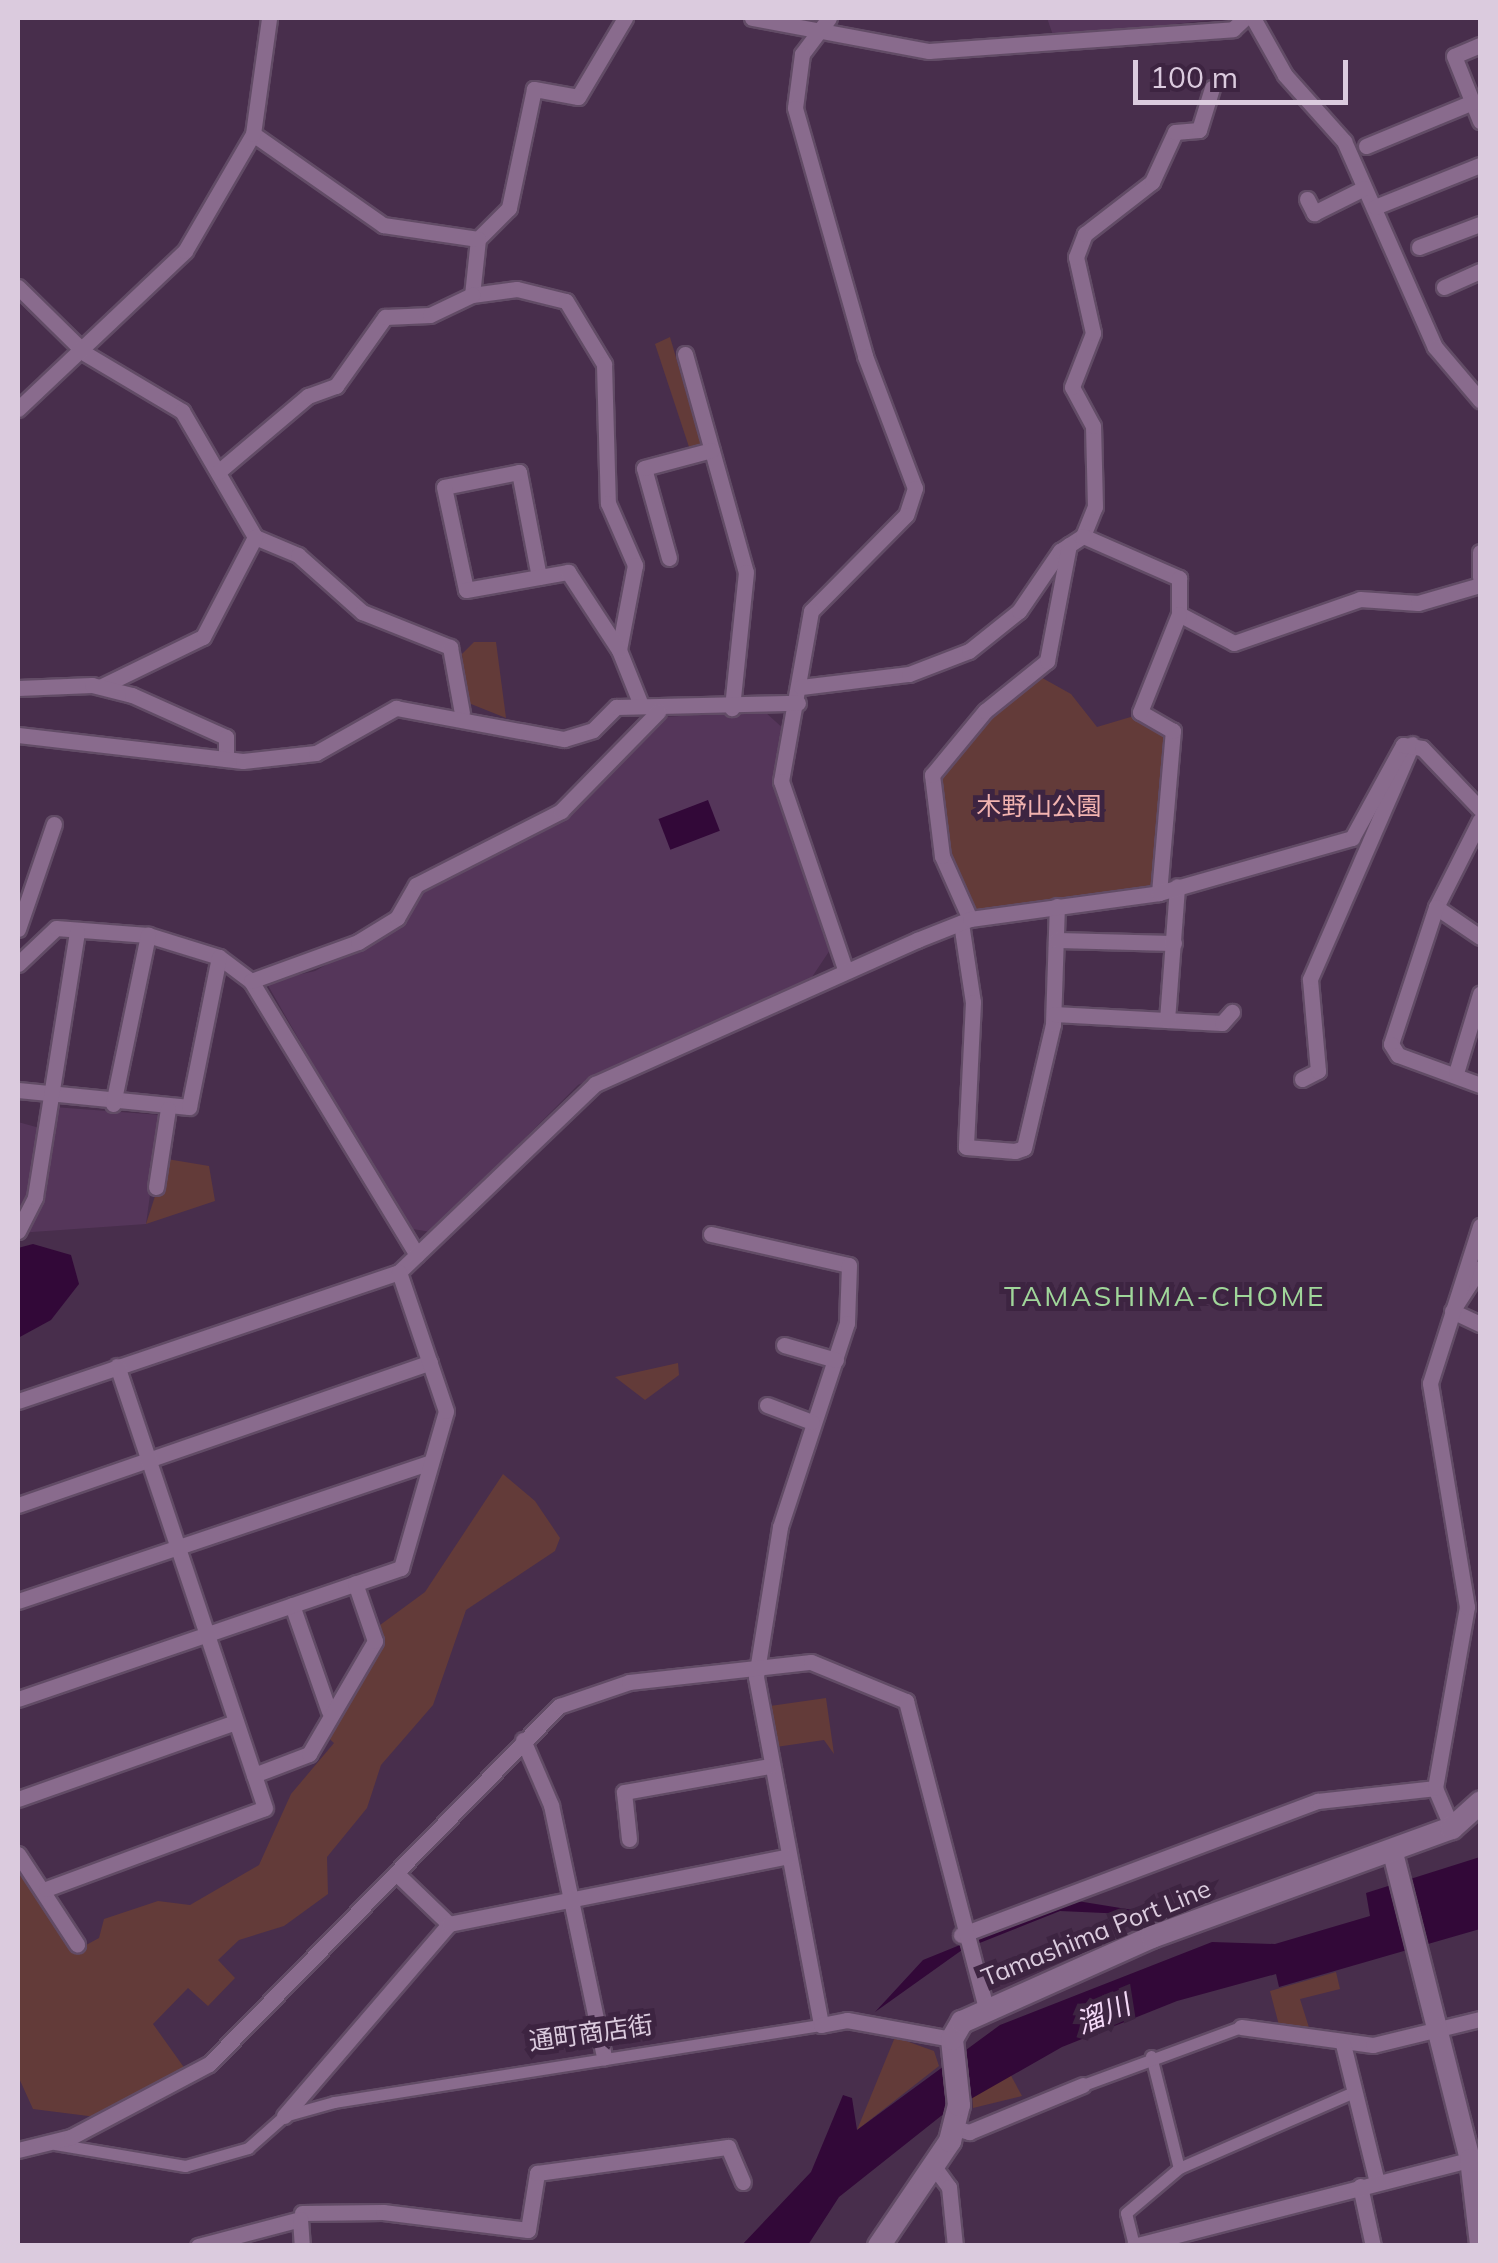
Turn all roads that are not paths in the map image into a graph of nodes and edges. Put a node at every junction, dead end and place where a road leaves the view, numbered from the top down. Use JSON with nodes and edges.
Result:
{"nodes":[{"id":1,"x":269,"y":18,"type":"edge"},
{"id":2,"x":624,"y":18,"type":"edge"},
{"id":3,"x":752,"y":18,"type":"edge"},
{"id":4,"x":829,"y":18,"type":"edge"},
{"id":5,"x":1246,"y":18,"type":"edge"},
{"id":6,"x":1253,"y":18,"type":"edge"},
{"id":7,"x":810,"y":33,"type":"junction"},
{"id":8,"x":1480,"y":45,"type":"edge"},
{"id":9,"x":1212,"y":88,"type":"dead end"},
{"id":10,"x":1473,"y":102,"type":"junction"},
{"id":11,"x":1480,"y":121,"type":"edge"},
{"id":12,"x":253,"y":134,"type":"junction"},
{"id":13,"x":1366,"y":146,"type":"dead end"},
{"id":14,"x":1480,"y":164,"type":"edge"},
{"id":15,"x":1364,"y":188,"type":"junction"},
{"id":16,"x":1307,"y":199,"type":"dead end"},
{"id":17,"x":1375,"y":207,"type":"junction"},
{"id":18,"x":1480,"y":224,"type":"edge"},
{"id":19,"x":478,"y":239,"type":"junction"},
{"id":20,"x":1419,"y":247,"type":"dead end"},
{"id":21,"x":1480,"y":271,"type":"edge"},
{"id":22,"x":1444,"y":286,"type":"dead end"},
{"id":23,"x":18,"y":287,"type":"edge"},
{"id":24,"x":472,"y":295,"type":"junction"},
{"id":25,"x":81,"y":348,"type":"junction"},
{"id":26,"x":686,"y":354,"type":"dead end"},
{"id":27,"x":1480,"y":400,"type":"edge"},
{"id":28,"x":18,"y":409,"type":"edge"},
{"id":29,"x":712,"y":450,"type":"junction"},
{"id":30,"x":218,"y":472,"type":"junction"},
{"id":31,"x":255,"y":536,"type":"junction"},
{"id":32,"x":1076,"y":541,"type":"junction"},
{"id":33,"x":1480,"y":552,"type":"edge"},
{"id":34,"x":668,"y":558,"type":"dead end"},
{"id":35,"x":539,"y":577,"type":"junction"},
{"id":36,"x":1480,"y":581,"type":"edge"},
{"id":37,"x":1179,"y":614,"type":"junction"},
{"id":38,"x":619,"y":650,"type":"junction"},
{"id":39,"x":101,"y":687,"type":"junction"},
{"id":40,"x":18,"y":688,"type":"edge"},
{"id":41,"x":800,"y":695,"type":"junction"},
{"id":42,"x":641,"y":705,"type":"junction"},
{"id":43,"x":732,"y":708,"type":"junction"},
{"id":44,"x":658,"y":712,"type":"junction"},
{"id":45,"x":462,"y":713,"type":"junction"},
{"id":46,"x":18,"y":735,"type":"edge"},
{"id":47,"x":1412,"y":744,"type":"junction"},
{"id":48,"x":226,"y":759,"type":"junction"},
{"id":49,"x":1480,"y":809,"type":"edge"},
{"id":50,"x":1480,"y":820,"type":"edge"},
{"id":51,"x":54,"y":824,"type":"dead end"},
{"id":52,"x":1177,"y":886,"type":"junction"},
{"id":53,"x":1158,"y":892,"type":"junction"},
{"id":54,"x":1057,"y":906,"type":"junction"},
{"id":55,"x":1436,"y":907,"type":"junction"},
{"id":56,"x":966,"y":922,"type":"junction"},
{"id":57,"x":18,"y":928,"type":"edge"},
{"id":58,"x":77,"y":932,"type":"junction"},
{"id":59,"x":148,"y":935,"type":"junction"},
{"id":60,"x":1480,"y":937,"type":"edge"},
{"id":61,"x":1056,"y":940,"type":"junction"},
{"id":62,"x":1174,"y":943,"type":"junction"},
{"id":63,"x":219,"y":957,"type":"junction"},
{"id":64,"x":18,"y":964,"type":"edge"},
{"id":65,"x":845,"y":969,"type":"junction"},
{"id":66,"x":251,"y":981,"type":"junction"},
{"id":67,"x":1480,"y":994,"type":"edge"},
{"id":68,"x":1232,"y":1012,"type":"dead end"},
{"id":69,"x":1054,"y":1014,"type":"junction"},
{"id":70,"x":1167,"y":1020,"type":"junction"},
{"id":71,"x":1456,"y":1073,"type":"junction"},
{"id":72,"x":1302,"y":1079,"type":"dead end"},
{"id":73,"x":1480,"y":1086,"type":"edge"},
{"id":74,"x":18,"y":1090,"type":"edge"},
{"id":75,"x":46,"y":1097,"type":"junction"},
{"id":76,"x":113,"y":1104,"type":"junction"},
{"id":77,"x":168,"y":1109,"type":"junction"},
{"id":78,"x":156,"y":1187,"type":"dead end"},
{"id":79,"x":1480,"y":1226,"type":"edge"},
{"id":80,"x":18,"y":1231,"type":"edge"},
{"id":81,"x":711,"y":1234,"type":"dead end"},
{"id":82,"x":416,"y":1256,"type":"junction"},
{"id":83,"x":1480,"y":1268,"type":"edge"},
{"id":84,"x":399,"y":1272,"type":"junction"},
{"id":85,"x":1452,"y":1311,"type":"junction"},
{"id":86,"x":1480,"y":1324,"type":"edge"},
{"id":87,"x":784,"y":1345,"type":"dead end"},
{"id":88,"x":836,"y":1360,"type":"junction"},
{"id":89,"x":430,"y":1362,"type":"junction"},
{"id":90,"x":117,"y":1366,"type":"junction"},
{"id":91,"x":18,"y":1401,"type":"edge"},
{"id":92,"x":767,"y":1405,"type":"dead end"},
{"id":93,"x":812,"y":1422,"type":"junction"},
{"id":94,"x":148,"y":1458,"type":"junction"},
{"id":95,"x":430,"y":1462,"type":"junction"},
{"id":96,"x":18,"y":1504,"type":"edge"},
{"id":97,"x":178,"y":1545,"type":"junction"},
{"id":98,"x":355,"y":1583,"type":"junction"},
{"id":99,"x":18,"y":1601,"type":"edge"},
{"id":100,"x":292,"y":1605,"type":"junction"},
{"id":101,"x":208,"y":1635,"type":"junction"},
{"id":102,"x":755,"y":1666,"type":"junction"},
{"id":103,"x":18,"y":1699,"type":"edge"},
{"id":104,"x":329,"y":1710,"type":"junction"},
{"id":105,"x":236,"y":1722,"type":"junction"},
{"id":106,"x":524,"y":1740,"type":"junction"},
{"id":107,"x":770,"y":1766,"type":"junction"},
{"id":108,"x":254,"y":1774,"type":"junction"},
{"id":109,"x":1435,"y":1788,"type":"junction"},
{"id":110,"x":18,"y":1799,"type":"edge"},
{"id":111,"x":1480,"y":1803,"type":"edge"},
{"id":112,"x":1452,"y":1828,"type":"junction"},
{"id":113,"x":628,"y":1839,"type":"dead end"},
{"id":114,"x":1392,"y":1853,"type":"junction"},
{"id":115,"x":18,"y":1854,"type":"edge"},
{"id":116,"x":788,"y":1856,"type":"junction"},
{"id":117,"x":396,"y":1872,"type":"junction"},
{"id":118,"x":46,"y":1889,"type":"junction"},
{"id":119,"x":574,"y":1894,"type":"junction"},
{"id":120,"x":449,"y":1924,"type":"junction"},
{"id":121,"x":963,"y":1943,"type":"junction"},
{"id":122,"x":77,"y":1944,"type":"dead end"},
{"id":123,"x":986,"y":2008,"type":"junction"},
{"id":124,"x":1480,"y":2019,"type":"edge"},
{"id":125,"x":821,"y":2025,"type":"junction"},
{"id":126,"x":1240,"y":2027,"type":"joint"},
{"id":127,"x":1441,"y":2035,"type":"junction"},
{"id":128,"x":952,"y":2043,"type":"junction"},
{"id":129,"x":1342,"y":2044,"type":"junction"},
{"id":130,"x":604,"y":2056,"type":"junction"},
{"id":131,"x":1150,"y":2056,"type":"junction"},
{"id":132,"x":1083,"y":2085,"type":"joint"},
{"id":133,"x":1354,"y":2092,"type":"junction"},
{"id":134,"x":284,"y":2116,"type":"junction"},
{"id":135,"x":957,"y":2117,"type":"junction"},
{"id":136,"x":51,"y":2144,"type":"junction"},
{"id":137,"x":18,"y":2150,"type":"edge"},
{"id":138,"x":1475,"y":2158,"type":"edge"},
{"id":139,"x":935,"y":2168,"type":"junction"},
{"id":140,"x":1179,"y":2168,"type":"junction"},
{"id":141,"x":742,"y":2182,"type":"dead end"},
{"id":142,"x":1377,"y":2182,"type":"junction"},
{"id":143,"x":1360,"y":2186,"type":"junction"},
{"id":144,"x":302,"y":2213,"type":"dead end"},
{"id":145,"x":1480,"y":2244,"type":"edge"},
{"id":146,"x":1134,"y":2245,"type":"edge"},
{"id":147,"x":198,"y":2246,"type":"edge"},
{"id":148,"x":302,"y":2246,"type":"edge"},
{"id":149,"x":879,"y":2246,"type":"edge"},
{"id":150,"x":955,"y":2246,"type":"edge"},
{"id":151,"x":1373,"y":2246,"type":"edge"}],
"edges":[{"from":1,"to":12,"type":"street"},
{"from":2,"to":19,"type":"street"},
{"from":3,"to":7,"type":"street"},
{"from":4,"to":7,"type":"street"},
{"from":5,"to":7,"type":"street"},
{"from":6,"to":15,"type":"street"},
{"from":7,"to":41,"type":"street"},
{"from":8,"to":10,"type":"street"},
{"from":9,"to":32,"type":"street"},
{"from":10,"to":11,"type":"street"},
{"from":10,"to":13,"type":"street"},
{"from":12,"to":19,"type":"street"},
{"from":12,"to":25,"type":"street"},
{"from":14,"to":17,"type":"street"},
{"from":15,"to":16,"type":"street"},
{"from":15,"to":17,"type":"street"},
{"from":17,"to":27,"type":"street"},
{"from":18,"to":20,"type":"street"},
{"from":19,"to":24,"type":"street"},
{"from":21,"to":22,"type":"street"},
{"from":23,"to":25,"type":"street"},
{"from":24,"to":30,"type":"street"},
{"from":24,"to":38,"type":"street"},
{"from":25,"to":28,"type":"street"},
{"from":25,"to":30,"type":"street"},
{"from":26,"to":29,"type":"street"},
{"from":29,"to":34,"type":"street"},
{"from":29,"to":43,"type":"street"},
{"from":30,"to":31,"type":"street"},
{"from":31,"to":39,"type":"street"},
{"from":31,"to":45,"type":"street"},
{"from":32,"to":37,"type":"street"},
{"from":32,"to":41,"type":"street"},
{"from":32,"to":56,"type":"street"},
{"from":33,"to":36,"type":"street"},
{"from":35,"to":35,"type":"street"},
{"from":35,"to":38,"type":"street"},
{"from":36,"to":37,"type":"street"},
{"from":37,"to":53,"type":"street"},
{"from":38,"to":42,"type":"street"},
{"from":39,"to":40,"type":"street"},
{"from":39,"to":48,"type":"street"},
{"from":41,"to":43,"type":"street"},
{"from":41,"to":65,"type":"street"},
{"from":42,"to":44,"type":"street"},
{"from":42,"to":45,"type":"street"},
{"from":43,"to":44,"type":"street"},
{"from":44,"to":66,"type":"street"},
{"from":45,"to":48,"type":"street"},
{"from":46,"to":48,"type":"street"},
{"from":47,"to":49,"type":"street"},
{"from":47,"to":52,"type":"street"},
{"from":47,"to":72,"type":"street"},
{"from":50,"to":55,"type":"street"},
{"from":51,"to":57,"type":"street"},
{"from":52,"to":53,"type":"street"},
{"from":52,"to":62,"type":"street"},
{"from":53,"to":54,"type":"street"},
{"from":54,"to":56,"type":"street"},
{"from":54,"to":61,"type":"street"},
{"from":55,"to":60,"type":"street"},
{"from":55,"to":71,"type":"street"},
{"from":56,"to":65,"type":"street"},
{"from":56,"to":69,"type":"street"},
{"from":58,"to":59,"type":"street"},
{"from":58,"to":64,"type":"street"},
{"from":58,"to":75,"type":"street"},
{"from":59,"to":63,"type":"street"},
{"from":59,"to":76,"type":"street"},
{"from":61,"to":62,"type":"street"},
{"from":61,"to":69,"type":"street"},
{"from":62,"to":70,"type":"street"},
{"from":63,"to":66,"type":"street"},
{"from":63,"to":77,"type":"street"},
{"from":65,"to":82,"type":"street"},
{"from":66,"to":82,"type":"street"},
{"from":67,"to":71,"type":"street"},
{"from":68,"to":70,"type":"street"},
{"from":69,"to":70,"type":"street"},
{"from":71,"to":73,"type":"street"},
{"from":74,"to":75,"type":"street"},
{"from":75,"to":76,"type":"street"},
{"from":75,"to":80,"type":"street"},
{"from":76,"to":77,"type":"street"},
{"from":77,"to":78,"type":"street"},
{"from":79,"to":85,"type":"street"},
{"from":81,"to":88,"type":"street"},
{"from":82,"to":84,"type":"street"},
{"from":83,"to":85,"type":"street"},
{"from":84,"to":89,"type":"street"},
{"from":84,"to":90,"type":"street"},
{"from":85,"to":86,"type":"street"},
{"from":85,"to":109,"type":"street"},
{"from":87,"to":88,"type":"street"},
{"from":88,"to":93,"type":"street"},
{"from":89,"to":94,"type":"street"},
{"from":89,"to":95,"type":"street"},
{"from":90,"to":91,"type":"street"},
{"from":90,"to":94,"type":"street"},
{"from":92,"to":93,"type":"street"},
{"from":93,"to":102,"type":"street"},
{"from":94,"to":96,"type":"street"},
{"from":94,"to":97,"type":"street"},
{"from":95,"to":97,"type":"street"},
{"from":95,"to":98,"type":"street"},
{"from":97,"to":99,"type":"street"},
{"from":97,"to":101,"type":"street"},
{"from":98,"to":100,"type":"street"},
{"from":98,"to":104,"type":"street"},
{"from":100,"to":101,"type":"street"},
{"from":100,"to":104,"type":"street"},
{"from":101,"to":103,"type":"street"},
{"from":101,"to":105,"type":"street"},
{"from":102,"to":106,"type":"street"},
{"from":102,"to":107,"type":"street"},
{"from":102,"to":121,"type":"street"},
{"from":104,"to":108,"type":"street"},
{"from":105,"to":108,"type":"street"},
{"from":105,"to":110,"type":"street"},
{"from":106,"to":117,"type":"street"},
{"from":106,"to":119,"type":"street"},
{"from":107,"to":113,"type":"street"},
{"from":107,"to":116,"type":"street"},
{"from":108,"to":118,"type":"street"},
{"from":109,"to":112,"type":"street"},
{"from":109,"to":121,"type":"street"},
{"from":111,"to":112,"type":"main road","name":"Tamashima Port Line"},
{"from":112,"to":114,"type":"main road","name":"Tamashima Port Line"},
{"from":114,"to":123,"type":"main road","name":"Tamashima Port Line"},
{"from":114,"to":127,"type":"street"},
{"from":115,"to":118,"type":"street"},
{"from":116,"to":119,"type":"street"},
{"from":116,"to":125,"type":"street"},
{"from":117,"to":120,"type":"street"},
{"from":117,"to":136,"type":"street"},
{"from":118,"to":122,"type":"street"},
{"from":119,"to":120,"type":"street"},
{"from":119,"to":130,"type":"street"},
{"from":120,"to":134,"type":"street"},
{"from":121,"to":123,"type":"street"},
{"from":123,"to":128,"type":"main road","name":"Tamashima Port Line"},
{"from":124,"to":127,"type":"street"},
{"from":125,"to":128,"type":"street","name":"通町商店街"},
{"from":125,"to":130,"type":"street","name":"通町商店街"},
{"from":126,"to":129,"type":"street"},
{"from":126,"to":131,"type":"street"},
{"from":127,"to":129,"type":"street"},
{"from":127,"to":138,"type":"street"},
{"from":128,"to":135,"type":"main road"},
{"from":129,"to":133,"type":"street"},
{"from":130,"to":134,"type":"street","name":"通町商店街"},
{"from":131,"to":132,"type":"street"},
{"from":131,"to":140,"type":"street"},
{"from":132,"to":135,"type":"street"},
{"from":133,"to":140,"type":"street"},
{"from":133,"to":142,"type":"street"},
{"from":134,"to":136,"type":"street"},
{"from":135,"to":139,"type":"main road"},
{"from":136,"to":137,"type":"street"},
{"from":138,"to":142,"type":"street"},
{"from":138,"to":145,"type":"street"},
{"from":139,"to":149,"type":"main road"},
{"from":139,"to":150,"type":"street"},
{"from":140,"to":146,"type":"street"},
{"from":141,"to":144,"type":"street"},
{"from":142,"to":143,"type":"street"},
{"from":143,"to":146,"type":"street"},
{"from":143,"to":151,"type":"street"},
{"from":147,"to":148,"type":"street"}]}
